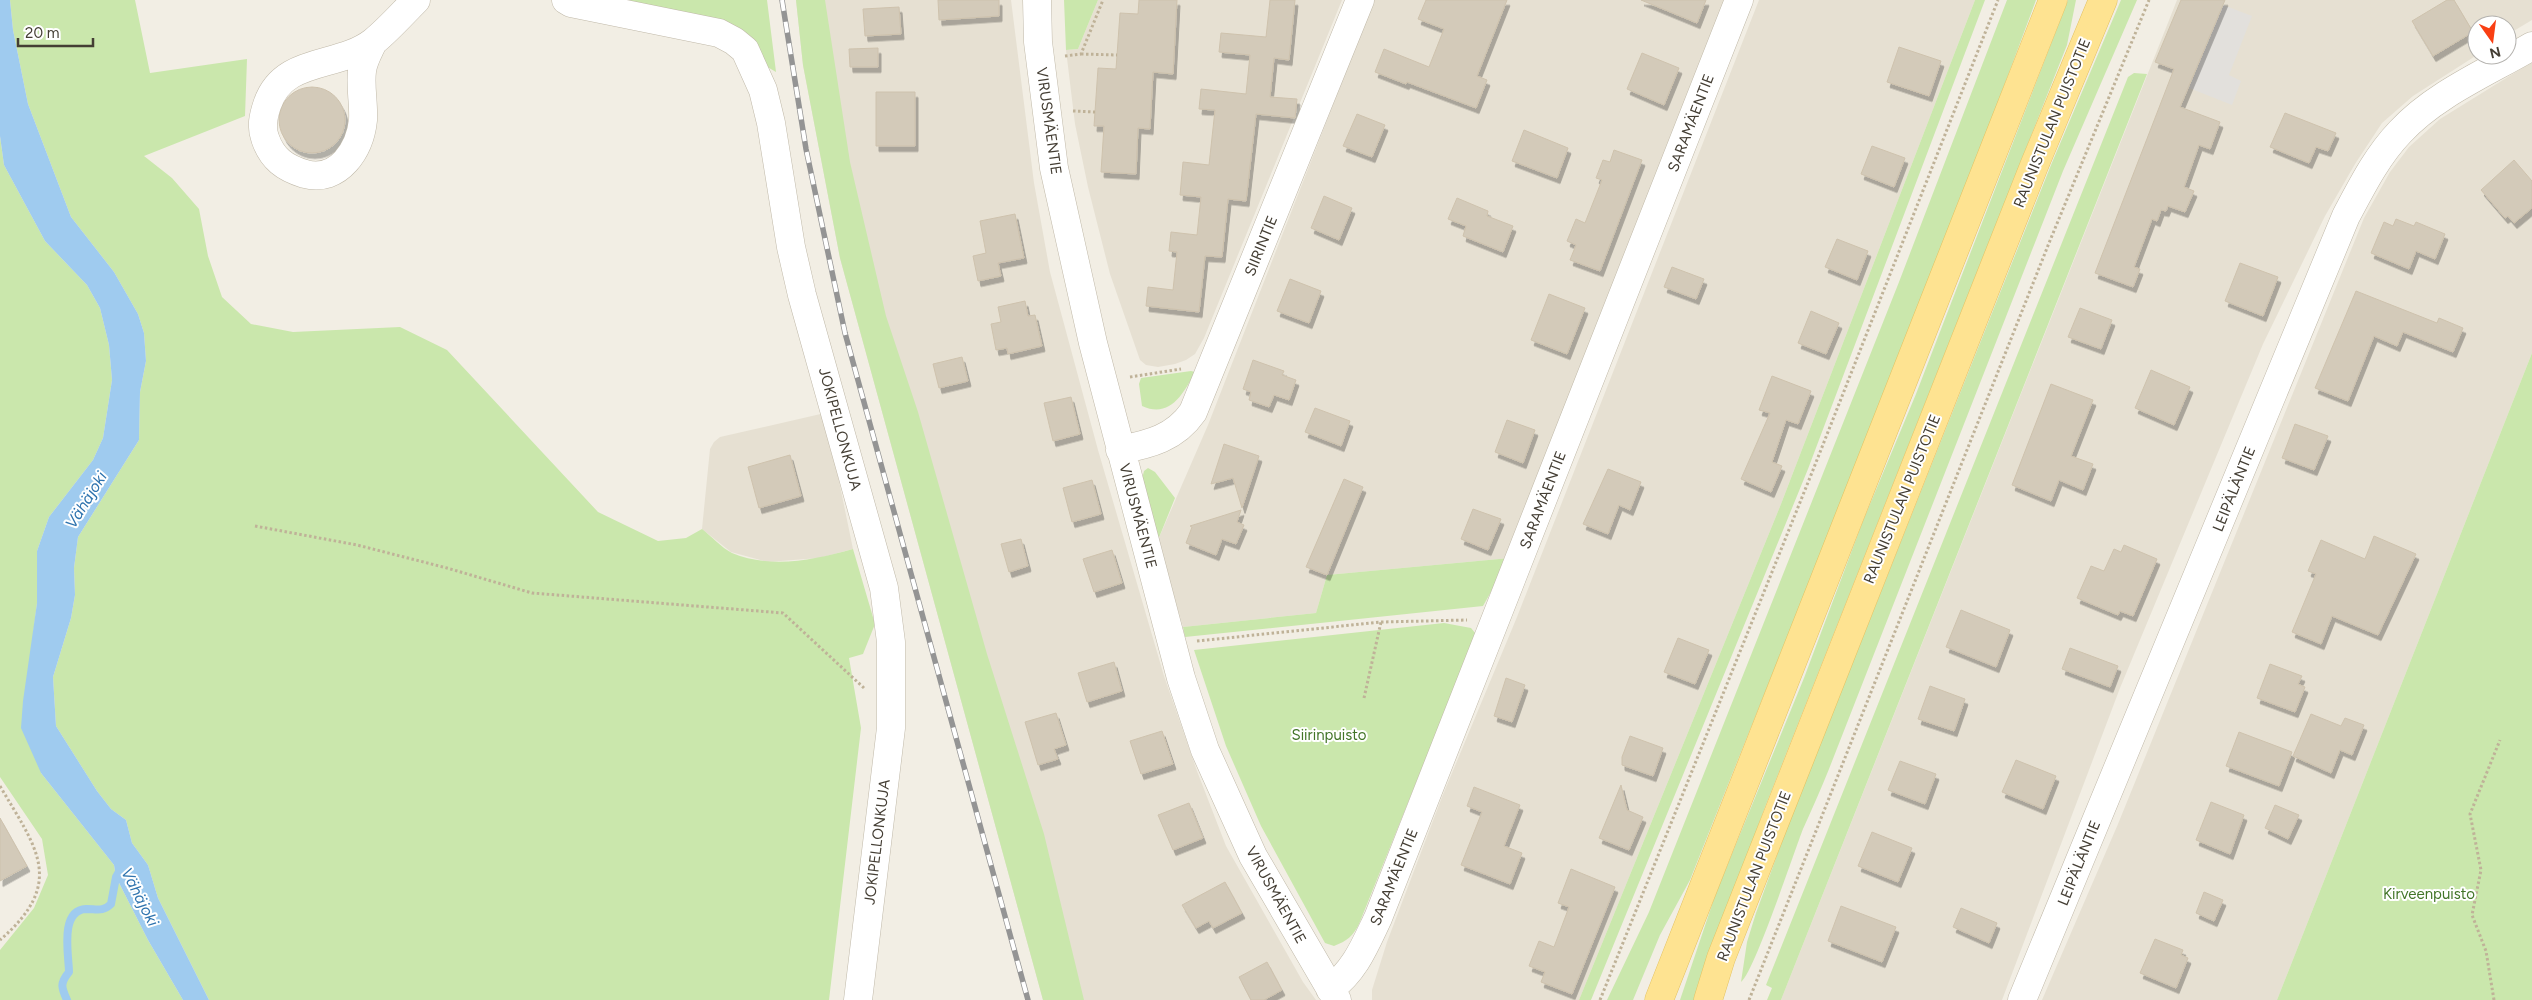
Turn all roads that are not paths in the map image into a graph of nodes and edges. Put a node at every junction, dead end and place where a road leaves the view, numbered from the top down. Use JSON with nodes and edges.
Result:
{"nodes":[{"id":1,"x":416,"y":0,"type":"edge"},
{"id":2,"x":566,"y":0,"type":"edge"},
{"id":3,"x":1037,"y":0,"type":"edge"},
{"id":4,"x":1360,"y":0,"type":"edge"},
{"id":5,"x":1740,"y":0,"type":"edge"},
{"id":6,"x":2053,"y":0,"type":"edge"},
{"id":7,"x":2103,"y":0,"type":"edge"},
{"id":8,"x":373,"y":42,"type":"junction"},
{"id":9,"x":2532,"y":46,"type":"edge"},
{"id":10,"x":1120,"y":450,"type":"junction"},
{"id":11,"x":1333,"y":995,"type":"edge"},
{"id":12,"x":858,"y":1000,"type":"edge"},
{"id":13,"x":1659,"y":1000,"type":"edge"},
{"id":14,"x":1708,"y":1000,"type":"edge"},
{"id":15,"x":2022,"y":1000,"type":"edge"}],
"edges":[{"from":1,"to":8,"type":"street"},
{"from":2,"to":12,"type":"street","name":"JOKIPELLONKUJA"},
{"from":3,"to":10,"type":"street","name":"VIRUSMÄENTIE"},
{"from":4,"to":10,"type":"street","name":"SIIRINTIE"},
{"from":5,"to":11,"type":"street","name":"SARAMÄENTIE"},
{"from":6,"to":13,"type":"main road"},
{"from":7,"to":14,"type":"main road","name":"RAUNISTULAN PUISTOTIE"},
{"from":8,"to":8,"type":"street"},
{"from":9,"to":15,"type":"street","name":"LEIPÄLÄNTIE"},
{"from":10,"to":11,"type":"street","name":"VIRUSMÄENTIE"}]}
